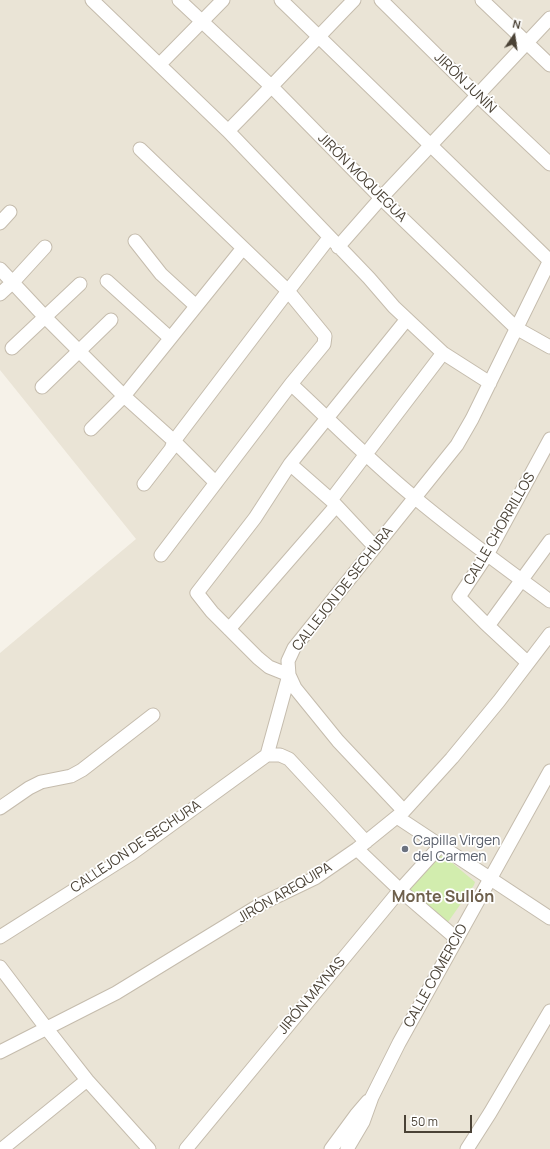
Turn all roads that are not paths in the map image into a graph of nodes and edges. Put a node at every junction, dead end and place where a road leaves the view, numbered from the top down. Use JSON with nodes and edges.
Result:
{"nodes":[{"id":1,"x":92,"y":0,"type":"edge"},
{"id":2,"x":180,"y":0,"type":"edge"},
{"id":3,"x":223,"y":0,"type":"edge"},
{"id":4,"x":354,"y":0,"type":"edge"},
{"id":5,"x":381,"y":0,"type":"edge"},
{"id":6,"x":482,"y":0,"type":"edge"},
{"id":7,"x":289,"y":3,"type":"edge"},
{"id":8,"x":550,"y":18,"type":"edge"},
{"id":9,"x":202,"y":22,"type":"junction"},
{"id":10,"x":318,"y":37,"type":"junction"},
{"id":11,"x":528,"y":43,"type":"junction"},
{"id":12,"x":160,"y":64,"type":"junction"},
{"id":13,"x":550,"y":65,"type":"edge"},
{"id":14,"x":272,"y":87,"type":"junction"},
{"id":15,"x":478,"y":96,"type":"junction"},
{"id":16,"x":228,"y":131,"type":"junction"},
{"id":17,"x":431,"y":145,"type":"junction"},
{"id":18,"x":140,"y":149,"type":"dead end"},
{"id":19,"x":550,"y":164,"type":"edge"},
{"id":20,"x":381,"y":198,"type":"junction"},
{"id":21,"x":10,"y":212,"type":"dead end"},
{"id":22,"x":0,"y":223,"type":"edge"},
{"id":23,"x":134,"y":241,"type":"dead end"},
{"id":24,"x":334,"y":242,"type":"junction"},
{"id":25,"x":45,"y":247,"type":"dead end"},
{"id":26,"x":243,"y":248,"type":"junction"},
{"id":27,"x":550,"y":260,"type":"edge"},
{"id":28,"x":0,"y":269,"type":"edge"},
{"id":29,"x":107,"y":281,"type":"dead end"},
{"id":30,"x":13,"y":282,"type":"junction"},
{"id":31,"x":80,"y":284,"type":"dead end"},
{"id":32,"x":288,"y":291,"type":"junction"},
{"id":33,"x":0,"y":294,"type":"edge"},
{"id":34,"x":196,"y":306,"type":"junction"},
{"id":35,"x":44,"y":316,"type":"junction"},
{"id":36,"x":407,"y":319,"type":"junction"},
{"id":37,"x":111,"y":320,"type":"dead end"},
{"id":38,"x":516,"y":328,"type":"junction"},
{"id":39,"x":170,"y":338,"type":"junction"},
{"id":40,"x":550,"y":347,"type":"edge"},
{"id":41,"x":12,"y":348,"type":"dead end"},
{"id":42,"x":79,"y":351,"type":"junction"},
{"id":43,"x":443,"y":353,"type":"junction"},
{"id":44,"x":490,"y":383,"type":"junction"},
{"id":45,"x":291,"y":384,"type":"junction"},
{"id":46,"x":42,"y":387,"type":"dead end"},
{"id":47,"x":124,"y":396,"type":"junction"},
{"id":48,"x":326,"y":418,"type":"junction"},
{"id":49,"x":91,"y":429,"type":"dead end"},
{"id":50,"x":550,"y":439,"type":"edge"},
{"id":51,"x":174,"y":442,"type":"junction"},
{"id":52,"x":365,"y":455,"type":"junction"},
{"id":53,"x":290,"y":464,"type":"junction"},
{"id":54,"x":216,"y":483,"type":"junction"},
{"id":55,"x":144,"y":484,"type":"dead end"},
{"id":56,"x":415,"y":498,"type":"junction"},
{"id":57,"x":333,"y":503,"type":"junction"},
{"id":58,"x":550,"y":541,"type":"edge"},
{"id":59,"x":376,"y":547,"type":"junction"},
{"id":60,"x":161,"y":555,"type":"dead end"},
{"id":61,"x":487,"y":555,"type":"junction"},
{"id":62,"x":521,"y":580,"type":"junction"},
{"id":63,"x":550,"y":601,"type":"edge"},
{"id":64,"x":488,"y":626,"type":"junction"},
{"id":65,"x":229,"y":629,"type":"junction"},
{"id":66,"x":550,"y":634,"type":"edge"},
{"id":67,"x":528,"y":662,"type":"junction"},
{"id":68,"x":289,"y":675,"type":"junction"},
{"id":69,"x":153,"y":715,"type":"dead end"},
{"id":70,"x":267,"y":755,"type":"junction"},
{"id":71,"x":550,"y":771,"type":"edge"},
{"id":72,"x":0,"y":808,"type":"edge"},
{"id":73,"x":401,"y":814,"type":"junction"},
{"id":74,"x":361,"y":845,"type":"junction"},
{"id":75,"x":440,"y":846,"type":"junction"},
{"id":76,"x":489,"y":879,"type":"junction"},
{"id":77,"x":400,"y":890,"type":"junction"},
{"id":78,"x":550,"y":918,"type":"edge"},
{"id":79,"x":0,"y":937,"type":"edge"},
{"id":80,"x":457,"y":939,"type":"junction"},
{"id":81,"x":0,"y":966,"type":"edge"},
{"id":82,"x":550,"y":1011,"type":"edge"},
{"id":83,"x":47,"y":1029,"type":"junction"},
{"id":84,"x":0,"y":1052,"type":"edge"},
{"id":85,"x":87,"y":1080,"type":"junction"},
{"id":86,"x":372,"y":1097,"type":"junction"},
{"id":87,"x":2,"y":1149,"type":"edge"},
{"id":88,"x":149,"y":1149,"type":"edge"},
{"id":89,"x":186,"y":1149,"type":"edge"},
{"id":90,"x":331,"y":1149,"type":"edge"},
{"id":91,"x":347,"y":1149,"type":"edge"},
{"id":92,"x":466,"y":1149,"type":"edge"}],
"edges":[{"from":1,"to":12,"type":"street"},
{"from":2,"to":9,"type":"street","name":"JIRÓN MOQUEGUA"},
{"from":3,"to":9,"type":"street"},
{"from":4,"to":10,"type":"street"},
{"from":5,"to":15,"type":"street","name":"JIRÓN JUNÍN"},
{"from":6,"to":11,"type":"street"},
{"from":7,"to":10,"type":"street"},
{"from":8,"to":11,"type":"street"},
{"from":9,"to":12,"type":"street"},
{"from":9,"to":14,"type":"street","name":"JIRÓN MOQUEGUA"},
{"from":10,"to":14,"type":"street"},
{"from":10,"to":17,"type":"street"},
{"from":11,"to":13,"type":"street"},
{"from":11,"to":15,"type":"street"},
{"from":12,"to":16,"type":"street"},
{"from":14,"to":16,"type":"street"},
{"from":14,"to":20,"type":"street","name":"JIRÓN MOQUEGUA"},
{"from":15,"to":17,"type":"street"},
{"from":15,"to":19,"type":"street","name":"JIRÓN JUNÍN"},
{"from":16,"to":24,"type":"street"},
{"from":17,"to":20,"type":"street"},
{"from":17,"to":27,"type":"street"},
{"from":18,"to":26,"type":"street"},
{"from":20,"to":24,"type":"street"},
{"from":20,"to":38,"type":"street","name":"JIRÓN MOQUEGUA"},
{"from":21,"to":22,"type":"street"},
{"from":23,"to":34,"type":"street"},
{"from":24,"to":32,"type":"street"},
{"from":24,"to":36,"type":"street"},
{"from":25,"to":30,"type":"street"},
{"from":26,"to":32,"type":"street"},
{"from":26,"to":34,"type":"street"},
{"from":27,"to":38,"type":"street","name":"CALLEJON DE SECHURA"},
{"from":28,"to":30,"type":"street"},
{"from":29,"to":39,"type":"street"},
{"from":30,"to":33,"type":"street"},
{"from":30,"to":35,"type":"street"},
{"from":31,"to":35,"type":"street"},
{"from":32,"to":45,"type":"street"},
{"from":32,"to":51,"type":"street"},
{"from":34,"to":39,"type":"street"},
{"from":35,"to":41,"type":"street"},
{"from":35,"to":42,"type":"street"},
{"from":36,"to":43,"type":"street"},
{"from":36,"to":48,"type":"street"},
{"from":37,"to":42,"type":"street"},
{"from":38,"to":40,"type":"street","name":"JIRÓN MOQUEGUA"},
{"from":38,"to":44,"type":"street","name":"CALLEJON DE SECHURA"},
{"from":39,"to":47,"type":"street"},
{"from":42,"to":46,"type":"street"},
{"from":42,"to":47,"type":"street"},
{"from":43,"to":44,"type":"street"},
{"from":43,"to":52,"type":"street"},
{"from":44,"to":56,"type":"street","name":"CALLEJON DE SECHURA"},
{"from":45,"to":48,"type":"street"},
{"from":45,"to":54,"type":"street"},
{"from":47,"to":49,"type":"street"},
{"from":47,"to":51,"type":"street"},
{"from":48,"to":52,"type":"street"},
{"from":48,"to":53,"type":"street"},
{"from":50,"to":61,"type":"street","name":"CALLE CHORRILLOS"},
{"from":51,"to":54,"type":"street"},
{"from":51,"to":55,"type":"street"},
{"from":52,"to":56,"type":"street"},
{"from":52,"to":57,"type":"street"},
{"from":53,"to":57,"type":"street"},
{"from":53,"to":65,"type":"street"},
{"from":54,"to":60,"type":"street"},
{"from":56,"to":59,"type":"street","name":"CALLEJON DE SECHURA"},
{"from":56,"to":61,"type":"street"},
{"from":57,"to":59,"type":"street"},
{"from":57,"to":65,"type":"street"},
{"from":58,"to":62,"type":"street"},
{"from":59,"to":68,"type":"street","name":"CALLEJON DE SECHURA"},
{"from":61,"to":62,"type":"street"},
{"from":61,"to":64,"type":"street","name":"CALLE CHORRILLOS"},
{"from":62,"to":63,"type":"street"},
{"from":62,"to":64,"type":"street"},
{"from":64,"to":67,"type":"street"},
{"from":65,"to":68,"type":"street"},
{"from":66,"to":67,"type":"street","name":"JIRÓN AREQUIPA"},
{"from":67,"to":73,"type":"street","name":"JIRÓN AREQUIPA"},
{"from":68,"to":70,"type":"street","name":"CALLEJON DE SECHURA"},
{"from":68,"to":73,"type":"street"},
{"from":69,"to":72,"type":"street"},
{"from":70,"to":74,"type":"street"},
{"from":70,"to":79,"type":"street","name":"CALLEJON DE SECHURA"},
{"from":71,"to":76,"type":"street","name":"CALLE COMERCIO"},
{"from":73,"to":74,"type":"street","name":"JIRÓN AREQUIPA"},
{"from":73,"to":75,"type":"street"},
{"from":74,"to":77,"type":"street"},
{"from":74,"to":83,"type":"street","name":"JIRÓN AREQUIPA"},
{"from":75,"to":76,"type":"street"},
{"from":75,"to":77,"type":"street","name":"JIRÓN MAYNAS"},
{"from":76,"to":78,"type":"street"},
{"from":76,"to":80,"type":"street","name":"CALLE COMERCIO"},
{"from":77,"to":80,"type":"street"},
{"from":77,"to":89,"type":"street","name":"JIRÓN MAYNAS"},
{"from":80,"to":86,"type":"street","name":"CALLE COMERCIO"},
{"from":81,"to":83,"type":"street"},
{"from":82,"to":92,"type":"street"},
{"from":83,"to":84,"type":"street","name":"JIRÓN AREQUIPA"},
{"from":83,"to":85,"type":"street"},
{"from":85,"to":87,"type":"street"},
{"from":85,"to":88,"type":"street"},
{"from":86,"to":90,"type":"street","name":"CALLE COMERCIO"},
{"from":86,"to":91,"type":"street","name":"CALLE COMERCIO"}]}
